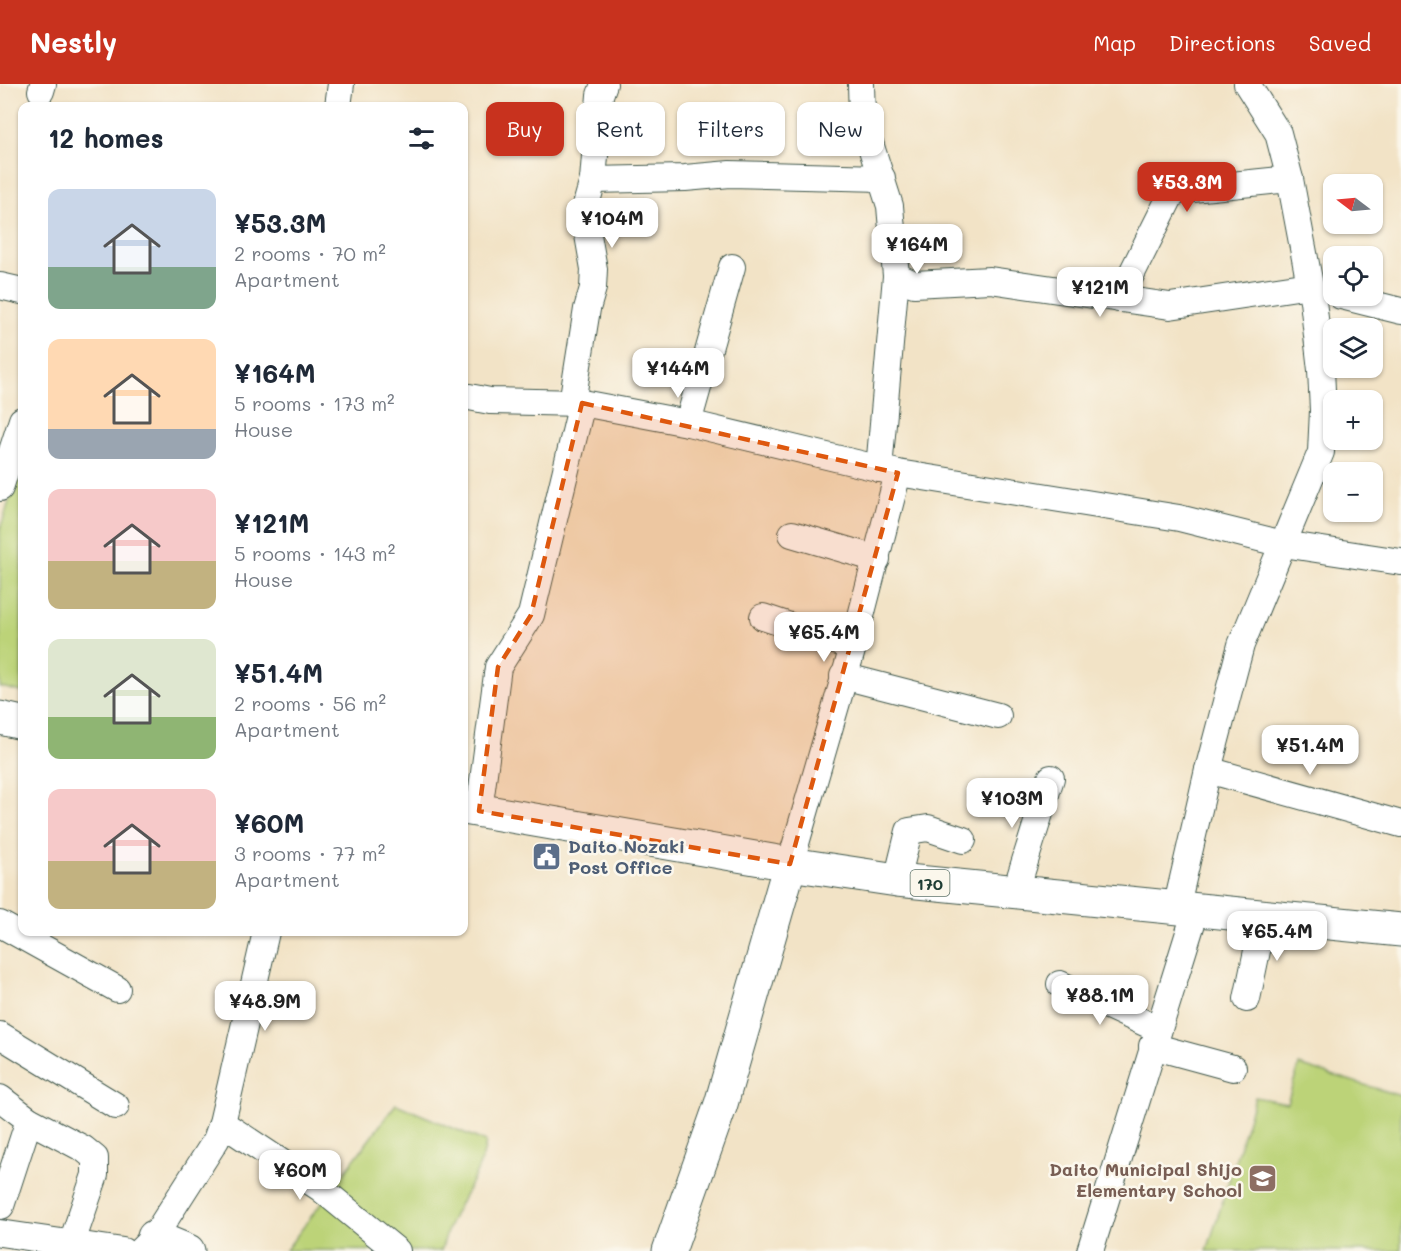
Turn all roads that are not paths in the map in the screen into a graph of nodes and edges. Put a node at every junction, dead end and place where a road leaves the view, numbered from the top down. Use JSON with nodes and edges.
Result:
{"nodes":[{"id":1,"x":341,"y":84,"type":"edge"},
{"id":2,"x":604,"y":84,"type":"edge"},
{"id":3,"x":861,"y":84,"type":"edge"},
{"id":4,"x":1247,"y":84,"type":"edge"},
{"id":5,"x":339,"y":102,"type":"edge"},
{"id":6,"x":882,"y":178,"type":"junction"},
{"id":7,"x":593,"y":180,"type":"junction"},
{"id":8,"x":1290,"y":180,"type":"junction"},
{"id":9,"x":732,"y":267,"type":"dead end"},
{"id":10,"x":896,"y":276,"type":"junction"},
{"id":11,"x":0,"y":286,"type":"edge"},
{"id":12,"x":18,"y":290,"type":"edge"},
{"id":13,"x":1319,"y":293,"type":"edge"},
{"id":14,"x":1119,"y":299,"type":"junction"},
{"id":15,"x":1381,"y":306,"type":"edge"},
{"id":16,"x":1401,"y":311,"type":"edge"},
{"id":17,"x":468,"y":397,"type":"edge"},
{"id":18,"x":577,"y":403,"type":"junction"},
{"id":19,"x":688,"y":423,"type":"junction"},
{"id":20,"x":18,"y":432,"type":"edge"},
{"id":21,"x":889,"y":471,"type":"junction"},
{"id":22,"x":0,"y":488,"type":"edge"},
{"id":23,"x":792,"y":534,"type":"dead end"},
{"id":24,"x":1283,"y":544,"type":"junction"},
{"id":25,"x":877,"y":559,"type":"junction"},
{"id":26,"x":1401,"y":562,"type":"edge"},
{"id":27,"x":764,"y":617,"type":"dead end"},
{"id":28,"x":853,"y":647,"type":"junction"},
{"id":29,"x":843,"y":676,"type":"junction"},
{"id":30,"x":998,"y":716,"type":"dead end"},
{"id":31,"x":0,"y":718,"type":"edge"},
{"id":32,"x":18,"y":722,"type":"edge"},
{"id":33,"x":1208,"y":770,"type":"junction"},
{"id":34,"x":1051,"y":778,"type":"dead end"},
{"id":35,"x":471,"y":810,"type":"edge"},
{"id":36,"x":1401,"y":824,"type":"edge"},
{"id":37,"x":963,"y":840,"type":"dead end"},
{"id":38,"x":790,"y":864,"type":"junction"},
{"id":39,"x":897,"y":880,"type":"junction"},
{"id":40,"x":1014,"y":892,"type":"junction"},
{"id":41,"x":1186,"y":909,"type":"junction"},
{"id":42,"x":1264,"y":917,"type":"junction"},
{"id":43,"x":0,"y":924,"type":"edge"},
{"id":44,"x":1401,"y":930,"type":"edge"},
{"id":45,"x":18,"y":934,"type":"edge"},
{"id":46,"x":22,"y":936,"type":"edge"},
{"id":47,"x":265,"y":936,"type":"edge"},
{"id":48,"x":1060,"y":984,"type":"dead end"},
{"id":49,"x":117,"y":989,"type":"dead end"},
{"id":50,"x":1246,"y":999,"type":"dead end"},
{"id":51,"x":0,"y":1035,"type":"edge"},
{"id":52,"x":1155,"y":1037,"type":"junction"},
{"id":53,"x":1233,"y":1068,"type":"dead end"},
{"id":54,"x":0,"y":1098,"type":"edge"},
{"id":55,"x":116,"y":1106,"type":"dead end"},
{"id":56,"x":29,"y":1120,"type":"junction"},
{"id":57,"x":222,"y":1123,"type":"junction"},
{"id":58,"x":1,"y":1206,"type":"edge"},
{"id":59,"x":0,"y":1233,"type":"edge"},
{"id":60,"x":147,"y":1244,"type":"edge"},
{"id":61,"x":71,"y":1246,"type":"edge"},
{"id":62,"x":123,"y":1251,"type":"edge"},
{"id":63,"x":188,"y":1251,"type":"edge"},
{"id":64,"x":397,"y":1251,"type":"edge"},
{"id":65,"x":669,"y":1251,"type":"edge"},
{"id":66,"x":1090,"y":1251,"type":"edge"}],
"edges":[{"from":1,"to":5,"type":"street"},
{"from":2,"to":7,"type":"street"},
{"from":3,"to":6,"type":"street"},
{"from":4,"to":8,"type":"street"},
{"from":6,"to":7,"type":"street"},
{"from":6,"to":10,"type":"street"},
{"from":7,"to":18,"type":"street"},
{"from":8,"to":13,"type":"street"},
{"from":8,"to":14,"type":"street"},
{"from":9,"to":19,"type":"street"},
{"from":10,"to":14,"type":"street"},
{"from":10,"to":21,"type":"street"},
{"from":11,"to":12,"type":"street"},
{"from":13,"to":14,"type":"street"},
{"from":13,"to":24,"type":"street"},
{"from":15,"to":16,"type":"street"},
{"from":17,"to":18,"type":"street"},
{"from":18,"to":19,"type":"street"},
{"from":18,"to":35,"type":"street"},
{"from":19,"to":21,"type":"street"},
{"from":20,"to":22,"type":"street"},
{"from":21,"to":24,"type":"street"},
{"from":21,"to":25,"type":"street"},
{"from":23,"to":25,"type":"street"},
{"from":24,"to":26,"type":"street"},
{"from":24,"to":33,"type":"street"},
{"from":25,"to":28,"type":"street"},
{"from":27,"to":28,"type":"street"},
{"from":28,"to":29,"type":"street"},
{"from":29,"to":30,"type":"street"},
{"from":29,"to":38,"type":"street"},
{"from":31,"to":32,"type":"main road"},
{"from":33,"to":36,"type":"street"},
{"from":33,"to":41,"type":"street"},
{"from":34,"to":40,"type":"street"},
{"from":35,"to":38,"type":"main road","number":"170"},
{"from":37,"to":39,"type":"street"},
{"from":38,"to":39,"type":"main road","number":"170"},
{"from":38,"to":65,"type":"main road"},
{"from":39,"to":40,"type":"main road","number":"170"},
{"from":40,"to":41,"type":"main road","number":"170"},
{"from":41,"to":42,"type":"main road","number":"170"},
{"from":41,"to":52,"type":"street"},
{"from":42,"to":44,"type":"main road","number":"170"},
{"from":42,"to":50,"type":"street"},
{"from":43,"to":45,"type":"street"},
{"from":46,"to":49,"type":"street"},
{"from":47,"to":57,"type":"street"},
{"from":48,"to":52,"type":"street"},
{"from":51,"to":55,"type":"street"},
{"from":52,"to":53,"type":"street"},
{"from":52,"to":66,"type":"street"},
{"from":54,"to":56,"type":"street"},
{"from":56,"to":58,"type":"street"},
{"from":56,"to":61,"type":"street"},
{"from":57,"to":60,"type":"street"},
{"from":57,"to":64,"type":"street"},
{"from":59,"to":61,"type":"street"},
{"from":60,"to":63,"type":"main road"},
{"from":61,"to":62,"type":"street"}]}
